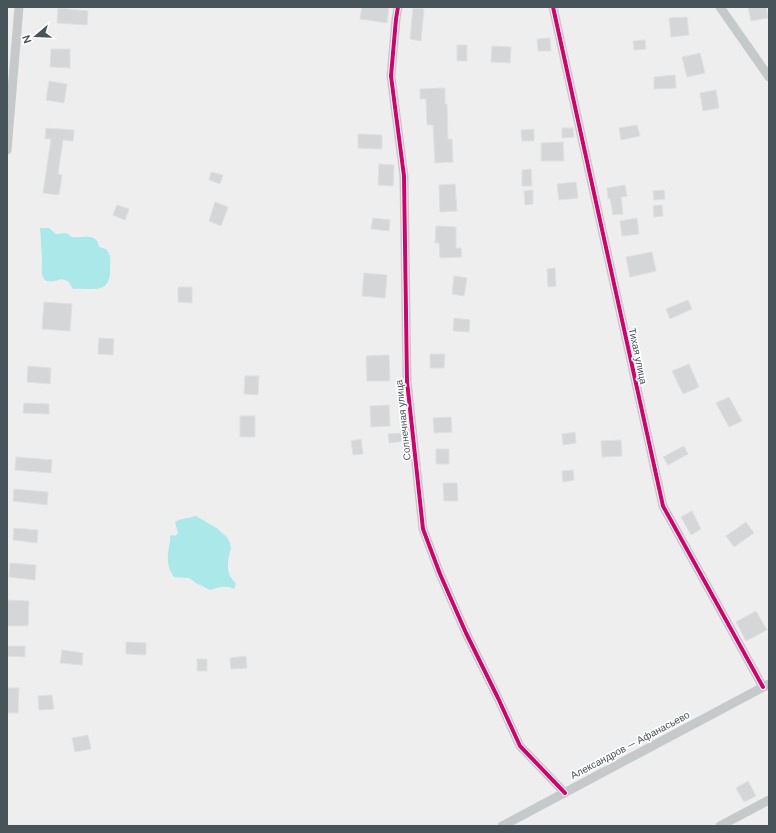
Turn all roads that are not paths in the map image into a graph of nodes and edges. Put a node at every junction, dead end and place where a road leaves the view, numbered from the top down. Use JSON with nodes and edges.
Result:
{"nodes":[{"id":1,"x":19,"y":7,"type":"edge"},
{"id":2,"x":398,"y":7,"type":"edge"},
{"id":3,"x":552,"y":7,"type":"edge"},
{"id":4,"x":720,"y":7,"type":"edge"},
{"id":5,"x":769,"y":77,"type":"edge"},
{"id":6,"x":7,"y":150,"type":"edge"},
{"id":7,"x":766,"y":686,"type":"edge"},
{"id":8,"x":565,"y":792,"type":"junction"},
{"id":9,"x":769,"y":800,"type":"edge"},
{"id":10,"x":502,"y":826,"type":"edge"},
{"id":11,"x":720,"y":826,"type":"edge"}],
"edges":[{"from":1,"to":6,"type":"street"},
{"from":2,"to":8,"type":"street","name":"Солнечная улица"},
{"from":3,"to":7,"type":"street","name":"Тихая улица"},
{"from":4,"to":5,"type":"street"},
{"from":7,"to":8,"type":"street","name":"Александров — Афанасьево"},
{"from":8,"to":10,"type":"street","name":"Александров — Афанасьево"},
{"from":9,"to":11,"type":"street"}]}
